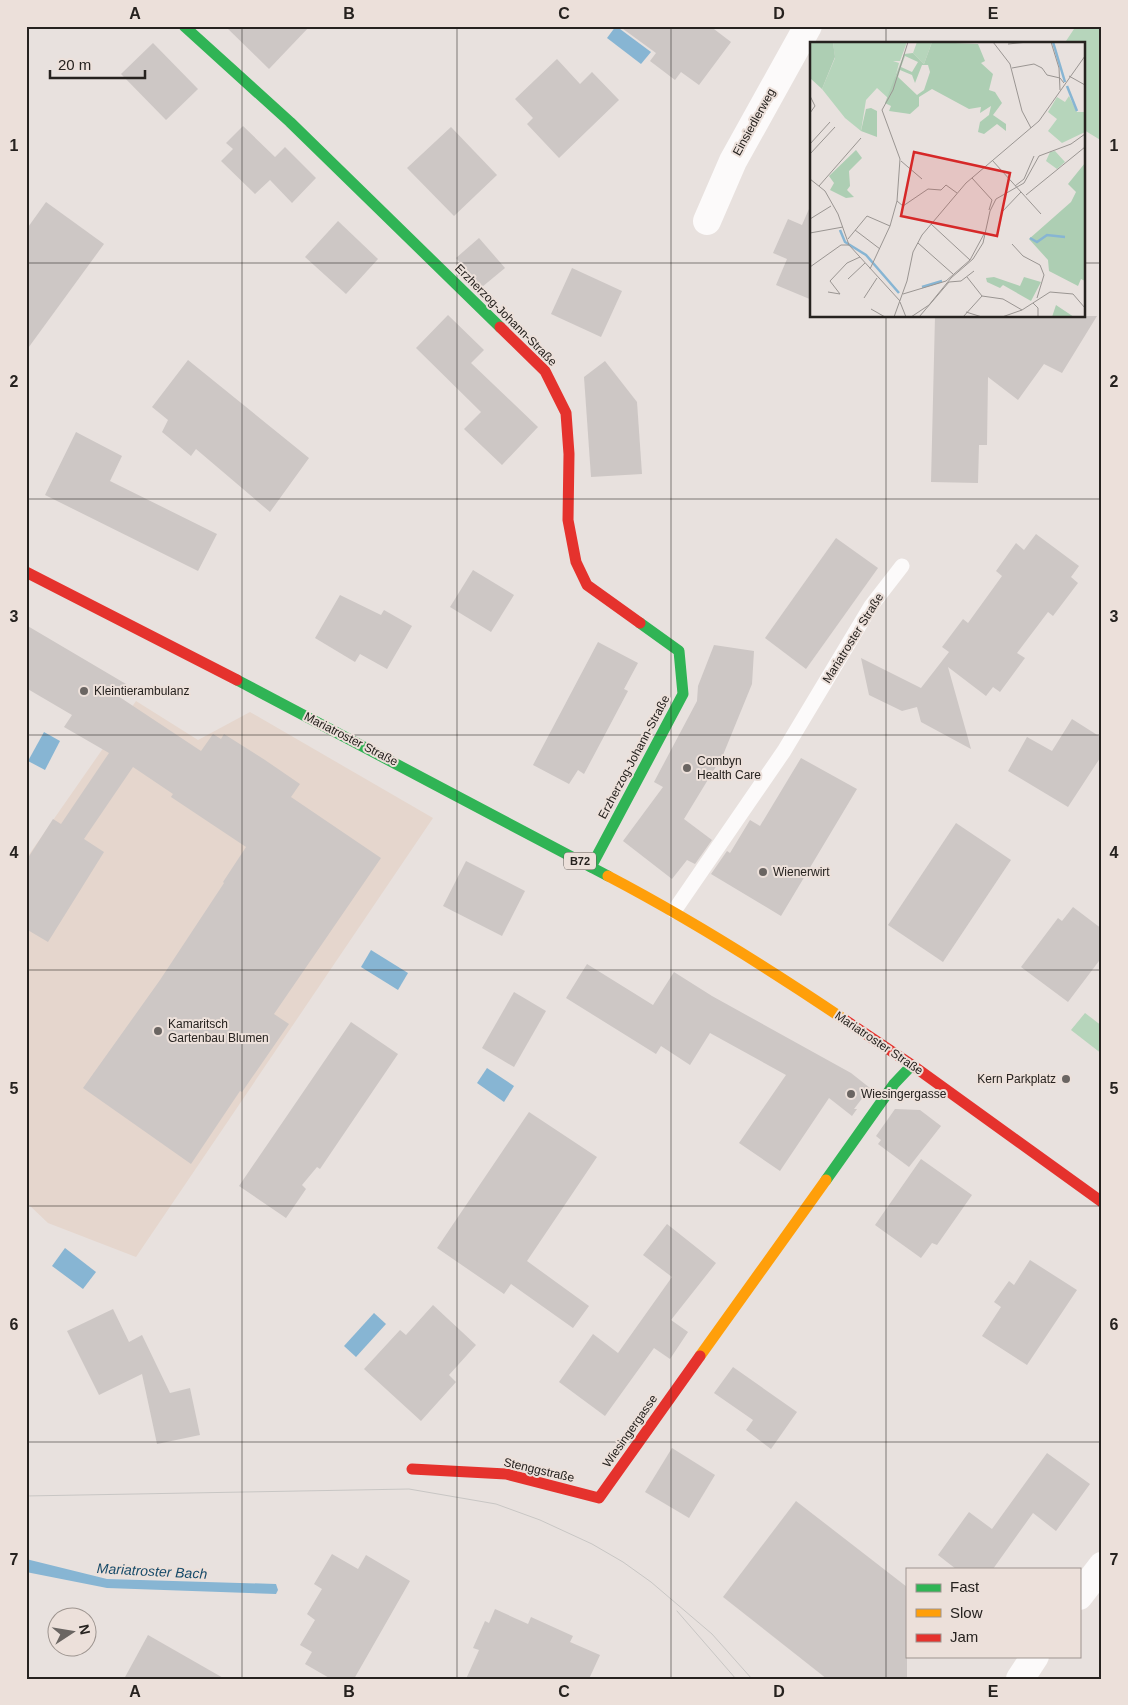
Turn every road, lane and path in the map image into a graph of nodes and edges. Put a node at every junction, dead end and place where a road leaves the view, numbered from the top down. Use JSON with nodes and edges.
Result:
{"nodes":[{"id":1,"x":184,"y":26,"type":"edge"},
{"id":2,"x":808,"y":26,"type":"edge"},
{"id":3,"x":706,"y":221,"type":"dead end"},
{"id":4,"x":902,"y":566,"type":"dead end"},
{"id":5,"x":26,"y":572,"type":"edge"},
{"id":6,"x":591,"y":867,"type":"junction"},
{"id":7,"x":674,"y":911,"type":"junction"},
{"id":8,"x":912,"y":1064,"type":"junction"},
{"id":9,"x":1102,"y":1202,"type":"edge"},
{"id":10,"x":412,"y":1469,"type":"dead end"},
{"id":11,"x":599,"y":1498,"type":"joint"},
{"id":12,"x":1102,"y":1566,"type":"edge"},
{"id":13,"x":1080,"y":1595,"type":"edge"},
{"id":14,"x":1034,"y":1658,"type":"edge"},
{"id":15,"x":1020,"y":1679,"type":"edge"}],
"edges":[{"from":1,"to":6,"type":"street","name":"Erzherzog-Johann-Straße"},
{"from":2,"to":3,"type":"street","name":"Einsiedlerweg"},
{"from":4,"to":7,"type":"lane","name":"Mariatroster Straße"},
{"from":5,"to":6,"type":"street","name":"Mariatroster Straße","number":"B72"},
{"from":6,"to":7,"type":"street","name":"Mariatroster Straße","number":"B72"},
{"from":7,"to":8,"type":"street","name":"Mariatroster Straße","number":"B72"},
{"from":8,"to":9,"type":"street","name":"Mariatroster Straße","number":"B72"},
{"from":8,"to":11,"type":"street","name":"Wiesingergasse"},
{"from":10,"to":11,"type":"street","name":"Stenggstraße"},
{"from":12,"to":13,"type":"street"},
{"from":14,"to":15,"type":"street"}]}
